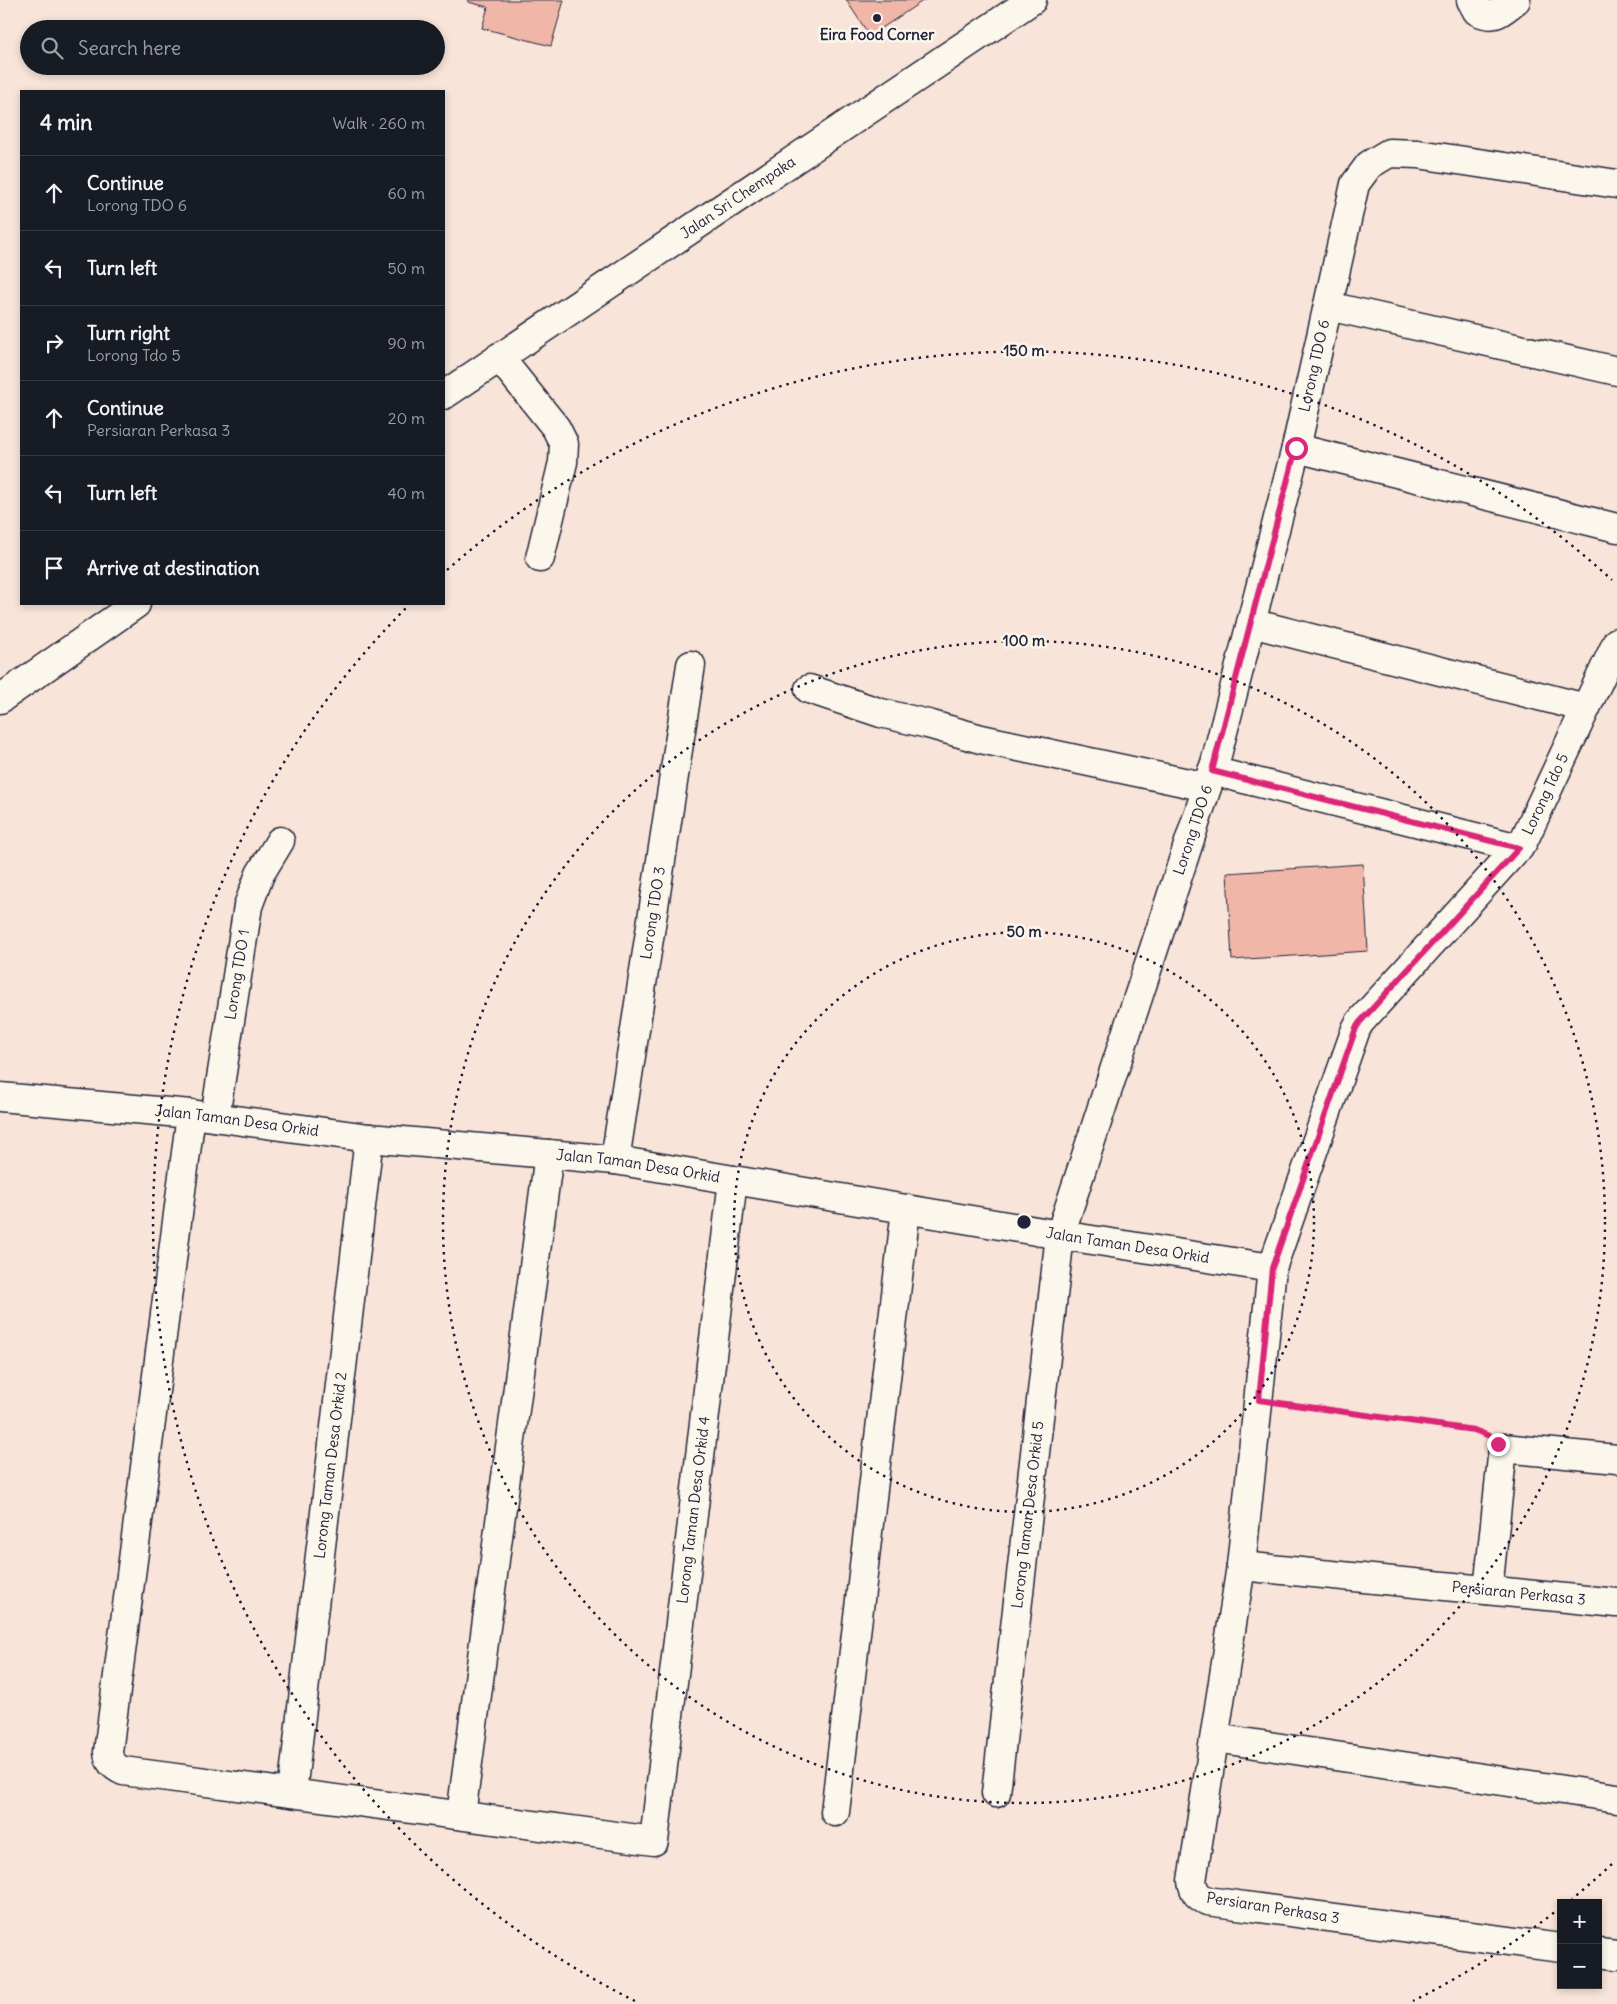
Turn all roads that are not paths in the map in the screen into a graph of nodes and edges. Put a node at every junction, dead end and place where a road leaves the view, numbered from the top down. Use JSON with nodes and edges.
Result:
{"nodes":[{"id":1,"x":1032,"y":0,"type":"edge"},
{"id":2,"x":1471,"y":0,"type":"edge"},
{"id":3,"x":1516,"y":0,"type":"edge"},
{"id":4,"x":1617,"y":184,"type":"edge"},
{"id":5,"x":1328,"y":306,"type":"junction"},
{"id":6,"x":499,"y":357,"type":"junction"},
{"id":7,"x":1617,"y":372,"type":"edge"},
{"id":8,"x":445,"y":394,"type":"edge"},
{"id":9,"x":1296,"y":448,"type":"junction"},
{"id":10,"x":1617,"y":528,"type":"edge"},
{"id":11,"x":540,"y":558,"type":"dead end"},
{"id":12,"x":135,"y":605,"type":"edge"},
{"id":13,"x":1251,"y":623,"type":"junction"},
{"id":14,"x":1617,"y":642,"type":"edge"},
{"id":15,"x":691,"y":665,"type":"dead end"},
{"id":16,"x":809,"y":690,"type":"dead end"},
{"id":17,"x":0,"y":699,"type":"edge"},
{"id":18,"x":1586,"y":708,"type":"junction"},
{"id":19,"x":1210,"y":779,"type":"junction"},
{"id":20,"x":280,"y":841,"type":"dead end"},
{"id":21,"x":1519,"y":848,"type":"junction"},
{"id":22,"x":0,"y":1097,"type":"edge"},
{"id":23,"x":203,"y":1115,"type":"junction"},
{"id":24,"x":368,"y":1138,"type":"junction"},
{"id":25,"x":550,"y":1154,"type":"junction"},
{"id":26,"x":615,"y":1160,"type":"junction"},
{"id":27,"x":733,"y":1180,"type":"junction"},
{"id":28,"x":906,"y":1209,"type":"junction"},
{"id":29,"x":1060,"y":1235,"type":"junction"},
{"id":30,"x":1272,"y":1268,"type":"junction"},
{"id":31,"x":1617,"y":1459,"type":"edge"},
{"id":32,"x":1241,"y":1566,"type":"junction"},
{"id":33,"x":1488,"y":1590,"type":"junction"},
{"id":34,"x":1617,"y":1603,"type":"edge"},
{"id":35,"x":1215,"y":1738,"type":"junction"},
{"id":36,"x":292,"y":1793,"type":"junction"},
{"id":37,"x":996,"y":1793,"type":"dead end"},
{"id":38,"x":1617,"y":1798,"type":"edge"},
{"id":39,"x":835,"y":1812,"type":"dead end"},
{"id":40,"x":461,"y":1815,"type":"junction"},
{"id":41,"x":1557,"y":1947,"type":"edge"},
{"id":42,"x":1602,"y":1953,"type":"edge"},
{"id":43,"x":1617,"y":1955,"type":"edge"}],
"edges":[{"from":1,"to":6,"type":"street","name":"Jalan Sri Chempaka"},
{"from":2,"to":3,"type":"street"},
{"from":4,"to":5,"type":"street","name":"Lorong TDO 6"},
{"from":5,"to":7,"type":"street"},
{"from":5,"to":9,"type":"street","name":"Lorong TDO 6"},
{"from":6,"to":8,"type":"street","name":"Jalan Sri Chempaka"},
{"from":6,"to":11,"type":"street"},
{"from":9,"to":10,"type":"street"},
{"from":9,"to":13,"type":"street","name":"Lorong TDO 6"},
{"from":12,"to":17,"type":"street"},
{"from":13,"to":18,"type":"street"},
{"from":13,"to":19,"type":"street","name":"Lorong TDO 6"},
{"from":14,"to":18,"type":"street","name":"Lorong Tdo 5"},
{"from":15,"to":26,"type":"street","name":"Lorong TDO 3"},
{"from":16,"to":19,"type":"street"},
{"from":18,"to":21,"type":"street","name":"Lorong Tdo 5"},
{"from":19,"to":21,"type":"street"},
{"from":19,"to":29,"type":"street","name":"Lorong TDO 6"},
{"from":20,"to":23,"type":"street","name":"Lorong TDO 1"},
{"from":21,"to":30,"type":"street","name":"Lorong Tdo 5"},
{"from":22,"to":23,"type":"street","name":"Jalan Taman Desa Orkid"},
{"from":23,"to":24,"type":"street","name":"Jalan Taman Desa Orkid"},
{"from":23,"to":36,"type":"street","name":"Lorong TDO 1"},
{"from":24,"to":25,"type":"street","name":"Jalan Taman Desa Orkid"},
{"from":24,"to":36,"type":"street","name":"Lorong Taman Desa Orkid 2"},
{"from":25,"to":26,"type":"street","name":"Jalan Taman Desa Orkid"},
{"from":25,"to":40,"type":"street"},
{"from":26,"to":27,"type":"street","name":"Jalan Taman Desa Orkid"},
{"from":27,"to":28,"type":"street","name":"Jalan Taman Desa Orkid"},
{"from":27,"to":40,"type":"street","name":"Lorong Taman Desa Orkid 4"},
{"from":28,"to":29,"type":"street","name":"Jalan Taman Desa Orkid"},
{"from":28,"to":39,"type":"street"},
{"from":29,"to":30,"type":"street","name":"Jalan Taman Desa Orkid"},
{"from":29,"to":37,"type":"street","name":"Lorong Taman Desa Orkid 5"},
{"from":30,"to":32,"type":"street","name":"Persiaran Perkasa 3"},
{"from":31,"to":33,"type":"street"},
{"from":32,"to":33,"type":"street","name":"Persiaran Perkasa 3"},
{"from":32,"to":35,"type":"street","name":"Persiaran Perkasa 3"},
{"from":33,"to":34,"type":"street","name":"Persiaran Perkasa 3"},
{"from":35,"to":38,"type":"street"},
{"from":35,"to":41,"type":"street","name":"Persiaran Perkasa 3"},
{"from":36,"to":40,"type":"street"},
{"from":42,"to":43,"type":"street"}]}
